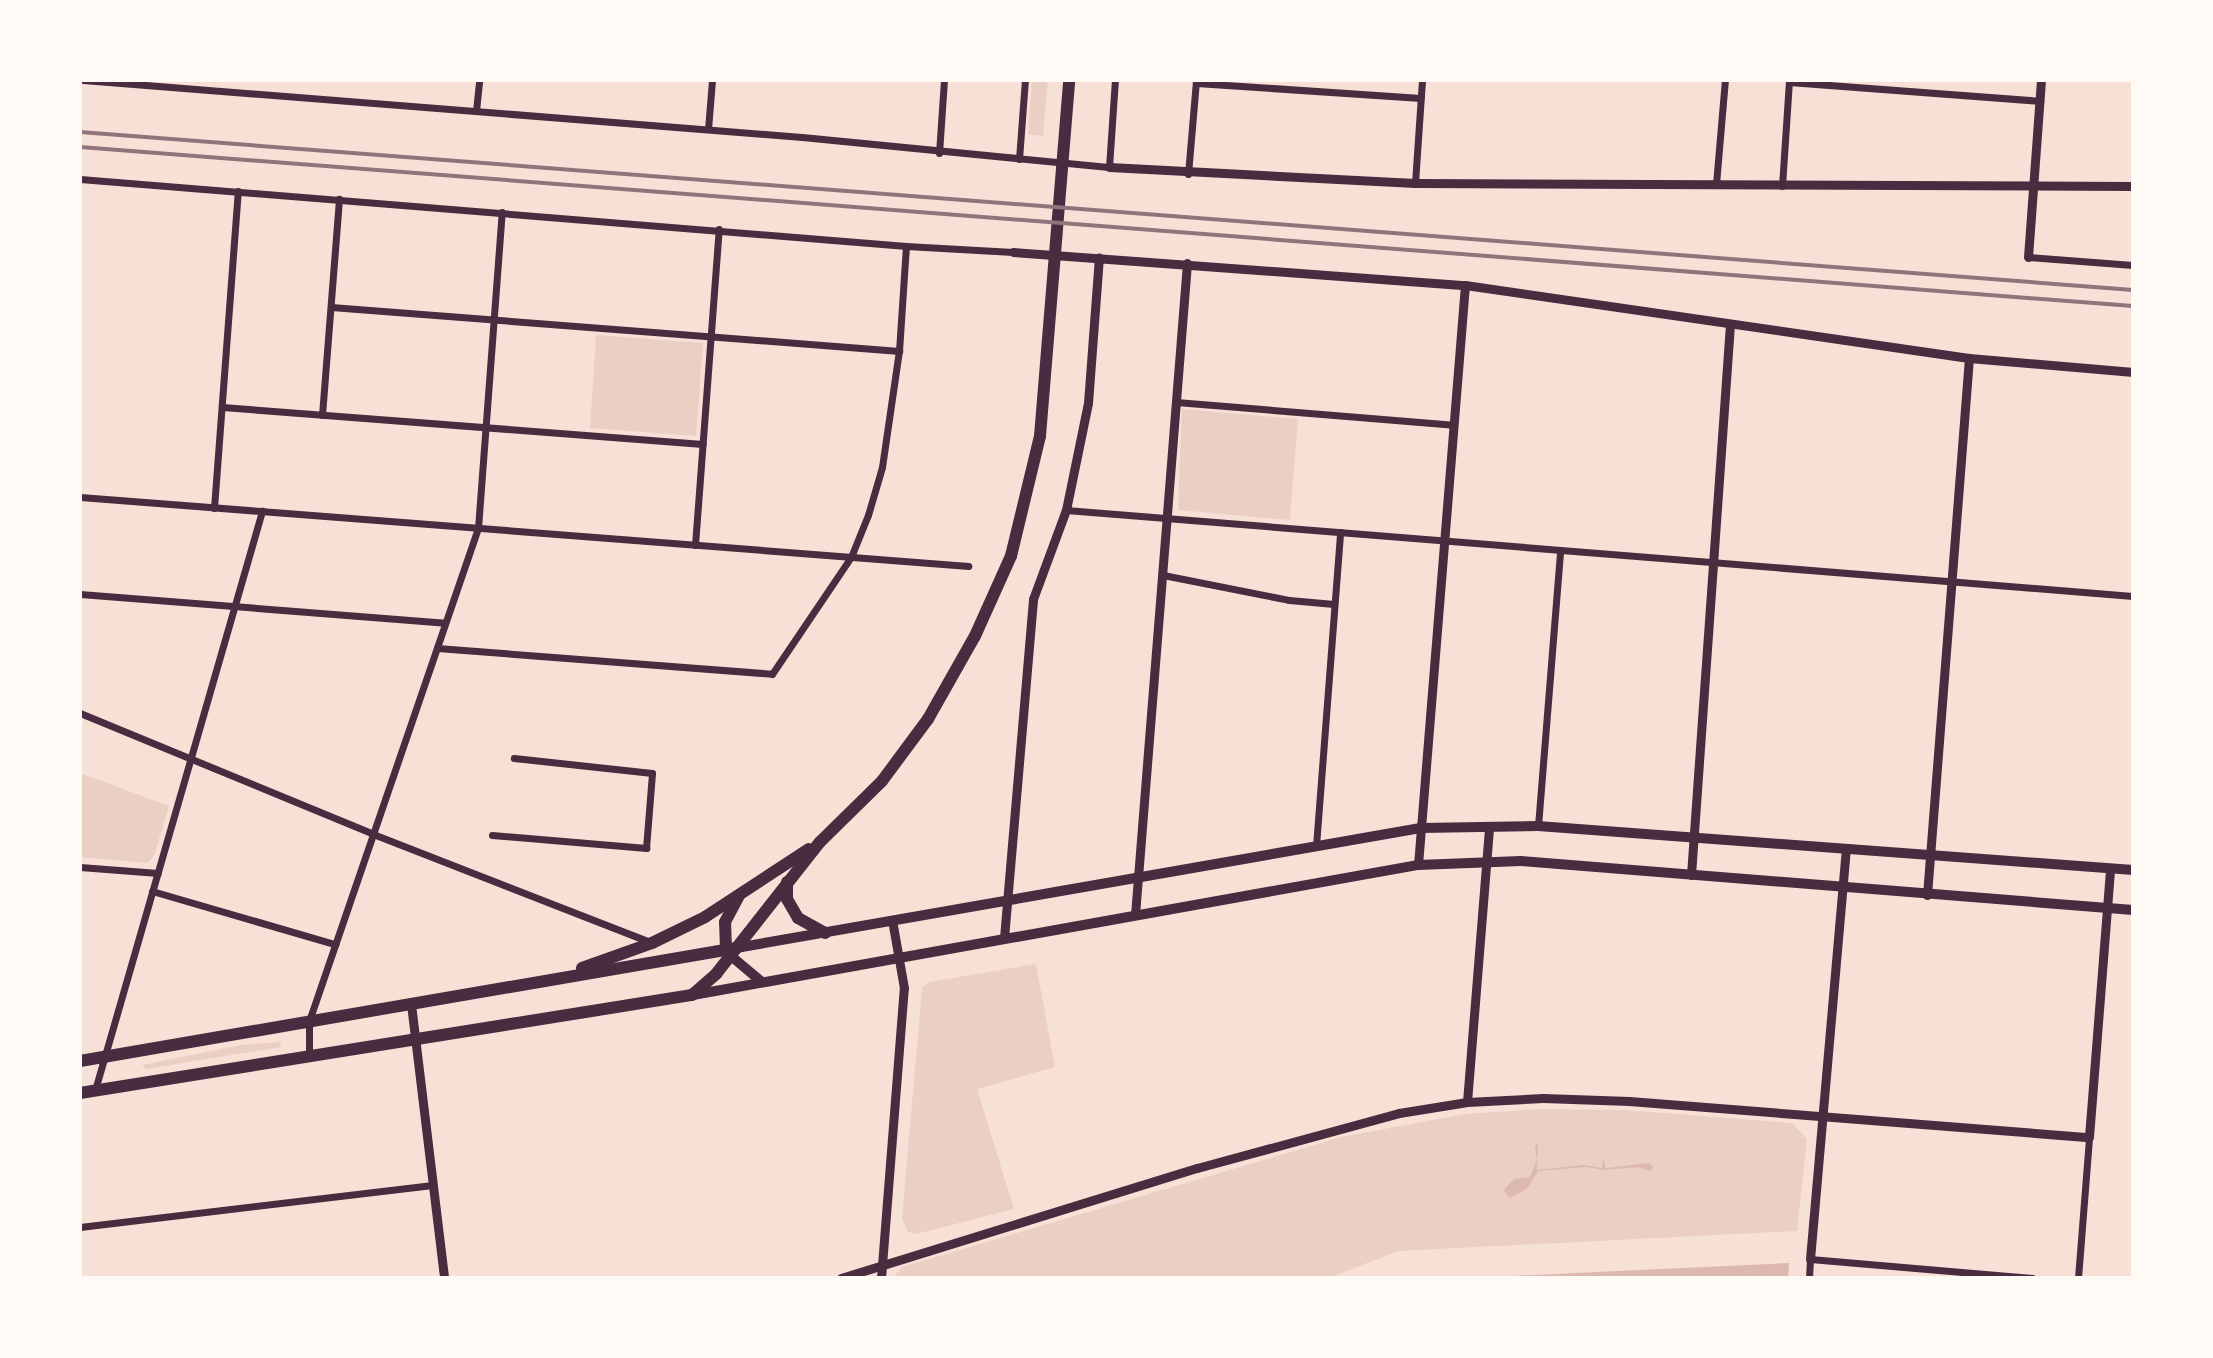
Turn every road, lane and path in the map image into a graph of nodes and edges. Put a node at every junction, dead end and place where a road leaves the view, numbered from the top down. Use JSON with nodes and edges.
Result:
{"nodes":[{"id":1,"x":83,"y":80,"type":"edge"},
{"id":2,"x":204,"y":80,"type":"edge"},
{"id":3,"x":479,"y":80,"type":"edge"},
{"id":4,"x":712,"y":80,"type":"edge"},
{"id":5,"x":944,"y":80,"type":"edge"},
{"id":6,"x":1025,"y":80,"type":"edge"},
{"id":7,"x":1069,"y":80,"type":"edge"},
{"id":8,"x":1115,"y":80,"type":"edge"},
{"id":9,"x":1422,"y":80,"type":"edge"},
{"id":10,"x":1725,"y":80,"type":"edge"},
{"id":11,"x":2041,"y":80,"type":"edge"},
{"id":12,"x":1196,"y":81,"type":"edge"},
{"id":13,"x":1789,"y":81,"type":"edge"},
{"id":14,"x":204,"y":90,"type":"junction"},
{"id":15,"x":1421,"y":98,"type":"junction"},
{"id":16,"x":2040,"y":101,"type":"junction"},
{"id":17,"x":476,"y":111,"type":"junction"},
{"id":18,"x":708,"y":129,"type":"junction"},
{"id":19,"x":939,"y":153,"type":"junction"},
{"id":20,"x":1019,"y":159,"type":"junction"},
{"id":21,"x":1109,"y":167,"type":"junction"},
{"id":22,"x":1188,"y":174,"type":"junction"},
{"id":23,"x":80,"y":179,"type":"edge"},
{"id":24,"x":1415,"y":183,"type":"junction"},
{"id":25,"x":1716,"y":184,"type":"junction"},
{"id":26,"x":2034,"y":184,"type":"junction"},
{"id":27,"x":1782,"y":186,"type":"junction"},
{"id":28,"x":2133,"y":186,"type":"edge"},
{"id":29,"x":238,"y":191,"type":"junction"},
{"id":30,"x":339,"y":199,"type":"junction"},
{"id":31,"x":502,"y":212,"type":"junction"},
{"id":32,"x":719,"y":229,"type":"junction"},
{"id":33,"x":906,"y":246,"type":"junction"},
{"id":34,"x":1013,"y":252,"type":"joint"},
{"id":35,"x":1099,"y":257,"type":"junction"},
{"id":36,"x":2028,"y":257,"type":"joint"},
{"id":37,"x":1187,"y":263,"type":"junction"},
{"id":38,"x":2133,"y":265,"type":"edge"},
{"id":39,"x":1465,"y":285,"type":"junction"},
{"id":40,"x":331,"y":307,"type":"junction"},
{"id":41,"x":494,"y":320,"type":"junction"},
{"id":42,"x":1730,"y":324,"type":"junction"},
{"id":43,"x":711,"y":337,"type":"junction"},
{"id":44,"x":899,"y":351,"type":"junction"},
{"id":45,"x":1969,"y":358,"type":"junction"},
{"id":46,"x":2133,"y":372,"type":"edge"},
{"id":47,"x":1176,"y":402,"type":"junction"},
{"id":48,"x":222,"y":407,"type":"junction"},
{"id":49,"x":322,"y":415,"type":"junction"},
{"id":50,"x":1453,"y":425,"type":"junction"},
{"id":51,"x":486,"y":427,"type":"junction"},
{"id":52,"x":703,"y":444,"type":"junction"},
{"id":53,"x":80,"y":497,"type":"edge"},
{"id":54,"x":214,"y":508,"type":"junction"},
{"id":55,"x":1066,"y":510,"type":"junction"},
{"id":56,"x":262,"y":511,"type":"junction"},
{"id":57,"x":1167,"y":518,"type":"junction"},
{"id":58,"x":478,"y":528,"type":"junction"},
{"id":59,"x":1340,"y":532,"type":"junction"},
{"id":60,"x":1444,"y":540,"type":"junction"},
{"id":61,"x":695,"y":545,"type":"junction"},
{"id":62,"x":1560,"y":550,"type":"junction"},
{"id":63,"x":851,"y":557,"type":"junction"},
{"id":64,"x":1712,"y":562,"type":"junction"},
{"id":65,"x":968,"y":566,"type":"dead end"},
{"id":66,"x":1163,"y":575,"type":"junction"},
{"id":67,"x":1952,"y":581,"type":"junction"},
{"id":68,"x":80,"y":594,"type":"edge"},
{"id":69,"x":2133,"y":596,"type":"edge"},
{"id":70,"x":1334,"y":604,"type":"junction"},
{"id":71,"x":234,"y":606,"type":"junction"},
{"id":72,"x":445,"y":623,"type":"junction"},
{"id":73,"x":437,"y":648,"type":"junction"},
{"id":74,"x":80,"y":713,"type":"edge"},
{"id":75,"x":190,"y":758,"type":"junction"},
{"id":76,"x":514,"y":758,"type":"dead end"},
{"id":77,"x":1489,"y":826,"type":"junction"},
{"id":78,"x":1538,"y":826,"type":"junction"},
{"id":79,"x":1421,"y":828,"type":"junction"},
{"id":80,"x":373,"y":834,"type":"junction"},
{"id":81,"x":492,"y":835,"type":"dead end"},
{"id":82,"x":1693,"y":839,"type":"junction"},
{"id":83,"x":820,"y":842,"type":"junction"},
{"id":84,"x":1316,"y":846,"type":"junction"},
{"id":85,"x":1846,"y":849,"type":"junction"},
{"id":86,"x":1930,"y":855,"type":"junction"},
{"id":87,"x":1486,"y":862,"type":"junction"},
{"id":88,"x":1418,"y":865,"type":"junction"},
{"id":89,"x":80,"y":867,"type":"edge"},
{"id":90,"x":2110,"y":869,"type":"junction"},
{"id":91,"x":2133,"y":870,"type":"edge"},
{"id":92,"x":158,"y":873,"type":"junction"},
{"id":93,"x":1691,"y":875,"type":"junction"},
{"id":94,"x":1138,"y":878,"type":"junction"},
{"id":95,"x":787,"y":882,"type":"junction"},
{"id":96,"x":1843,"y":888,"type":"junction"},
{"id":97,"x":745,"y":889,"type":"junction"},
{"id":98,"x":152,"y":891,"type":"junction"},
{"id":99,"x":1927,"y":895,"type":"junction"},
{"id":100,"x":1006,"y":900,"type":"junction"},
{"id":101,"x":2107,"y":908,"type":"junction"},
{"id":102,"x":2133,"y":910,"type":"edge"},
{"id":103,"x":1135,"y":915,"type":"junction"},
{"id":104,"x":892,"y":920,"type":"junction"},
{"id":105,"x":825,"y":933,"type":"junction"},
{"id":106,"x":1004,"y":938,"type":"junction"},
{"id":107,"x":652,"y":943,"type":"junction"},
{"id":108,"x":335,"y":944,"type":"junction"},
{"id":109,"x":731,"y":951,"type":"junction"},
{"id":110,"x":899,"y":957,"type":"junction"},
{"id":111,"x":553,"y":979,"type":"junction"},
{"id":112,"x":761,"y":981,"type":"junction"},
{"id":113,"x":692,"y":995,"type":"junction"},
{"id":114,"x":411,"y":1004,"type":"junction"},
{"id":115,"x":309,"y":1021,"type":"junction"},
{"id":116,"x":415,"y":1037,"type":"junction"},
{"id":117,"x":309,"y":1055,"type":"junction"},
{"id":118,"x":105,"y":1057,"type":"junction"},
{"id":119,"x":80,"y":1061,"type":"edge"},
{"id":120,"x":95,"y":1090,"type":"junction"},
{"id":121,"x":80,"y":1093,"type":"edge"},
{"id":122,"x":1467,"y":1102,"type":"junction"},
{"id":123,"x":1823,"y":1116,"type":"junction"},
{"id":124,"x":2089,"y":1137,"type":"junction"},
{"id":125,"x":433,"y":1185,"type":"junction"},
{"id":126,"x":80,"y":1227,"type":"edge"},
{"id":127,"x":1810,"y":1259,"type":"junction"},
{"id":128,"x":882,"y":1267,"type":"junction"},
{"id":129,"x":1944,"y":1274,"type":"edge"},
{"id":130,"x":444,"y":1278,"type":"edge"},
{"id":131,"x":841,"y":1278,"type":"edge"},
{"id":132,"x":881,"y":1278,"type":"edge"},
{"id":133,"x":1809,"y":1278,"type":"edge"},
{"id":134,"x":2032,"y":1278,"type":"edge"},
{"id":135,"x":2078,"y":1278,"type":"edge"}],
"edges":[{"from":1,"to":14,"type":"street"},
{"from":2,"to":14,"type":"street"},
{"from":3,"to":17,"type":"street"},
{"from":4,"to":18,"type":"street"},
{"from":5,"to":19,"type":"street"},
{"from":6,"to":20,"type":"street"},
{"from":7,"to":83,"type":"highway"},
{"from":8,"to":21,"type":"street"},
{"from":9,"to":15,"type":"street"},
{"from":10,"to":25,"type":"street"},
{"from":11,"to":16,"type":"street"},
{"from":12,"to":15,"type":"street"},
{"from":12,"to":22,"type":"street"},
{"from":13,"to":16,"type":"street"},
{"from":13,"to":27,"type":"street"},
{"from":14,"to":17,"type":"street"},
{"from":15,"to":24,"type":"street"},
{"from":16,"to":26,"type":"street"},
{"from":17,"to":18,"type":"street"},
{"from":18,"to":19,"type":"street"},
{"from":19,"to":20,"type":"street"},
{"from":20,"to":21,"type":"street"},
{"from":21,"to":22,"type":"street"},
{"from":22,"to":24,"type":"street"},
{"from":23,"to":29,"type":"street"},
{"from":24,"to":25,"type":"street"},
{"from":25,"to":27,"type":"street"},
{"from":26,"to":27,"type":"street"},
{"from":26,"to":28,"type":"street"},
{"from":26,"to":36,"type":"street"},
{"from":29,"to":30,"type":"street"},
{"from":29,"to":48,"type":"street"},
{"from":30,"to":31,"type":"street"},
{"from":30,"to":40,"type":"street"},
{"from":31,"to":32,"type":"street"},
{"from":31,"to":41,"type":"street"},
{"from":32,"to":33,"type":"street"},
{"from":32,"to":43,"type":"street"},
{"from":33,"to":34,"type":"street"},
{"from":33,"to":44,"type":"street"},
{"from":34,"to":35,"type":"street"},
{"from":35,"to":37,"type":"street"},
{"from":35,"to":55,"type":"street"},
{"from":36,"to":38,"type":"street"},
{"from":37,"to":39,"type":"street"},
{"from":37,"to":47,"type":"street"},
{"from":39,"to":42,"type":"street"},
{"from":39,"to":50,"type":"street"},
{"from":40,"to":41,"type":"street"},
{"from":40,"to":49,"type":"street"},
{"from":41,"to":43,"type":"street"},
{"from":41,"to":51,"type":"street"},
{"from":42,"to":45,"type":"street"},
{"from":42,"to":64,"type":"street"},
{"from":43,"to":44,"type":"street"},
{"from":43,"to":52,"type":"street"},
{"from":44,"to":63,"type":"street"},
{"from":45,"to":46,"type":"street"},
{"from":45,"to":67,"type":"street"},
{"from":47,"to":50,"type":"street"},
{"from":47,"to":57,"type":"street"},
{"from":48,"to":49,"type":"street"},
{"from":48,"to":54,"type":"street"},
{"from":49,"to":51,"type":"street"},
{"from":50,"to":60,"type":"street"},
{"from":51,"to":52,"type":"street"},
{"from":51,"to":58,"type":"street"},
{"from":52,"to":61,"type":"street"},
{"from":53,"to":54,"type":"street"},
{"from":54,"to":56,"type":"street"},
{"from":55,"to":57,"type":"street"},
{"from":55,"to":100,"type":"street"},
{"from":56,"to":58,"type":"street"},
{"from":56,"to":71,"type":"street"},
{"from":57,"to":59,"type":"street"},
{"from":57,"to":66,"type":"street"},
{"from":58,"to":61,"type":"street"},
{"from":58,"to":72,"type":"street"},
{"from":59,"to":60,"type":"street"},
{"from":59,"to":70,"type":"street"},
{"from":60,"to":62,"type":"street"},
{"from":60,"to":79,"type":"street"},
{"from":61,"to":63,"type":"street"},
{"from":62,"to":64,"type":"street"},
{"from":62,"to":78,"type":"street"},
{"from":63,"to":65,"type":"street"},
{"from":63,"to":73,"type":"street"},
{"from":64,"to":67,"type":"street"},
{"from":64,"to":82,"type":"street"},
{"from":66,"to":70,"type":"street"},
{"from":66,"to":94,"type":"street"},
{"from":67,"to":69,"type":"street"},
{"from":67,"to":86,"type":"street"},
{"from":68,"to":71,"type":"street"},
{"from":70,"to":84,"type":"street"},
{"from":71,"to":72,"type":"street"},
{"from":71,"to":75,"type":"street"},
{"from":72,"to":73,"type":"street"},
{"from":73,"to":80,"type":"street"},
{"from":74,"to":75,"type":"street"},
{"from":75,"to":80,"type":"street"},
{"from":75,"to":92,"type":"street"},
{"from":76,"to":81,"type":"street"},
{"from":77,"to":78,"type":"main road"},
{"from":77,"to":79,"type":"main road"},
{"from":77,"to":87,"type":"street"},
{"from":78,"to":82,"type":"main road"},
{"from":79,"to":84,"type":"main road"},
{"from":79,"to":88,"type":"street"},
{"from":80,"to":107,"type":"street"},
{"from":80,"to":108,"type":"street"},
{"from":82,"to":85,"type":"main road"},
{"from":82,"to":93,"type":"street"},
{"from":83,"to":95,"type":"highway"},
{"from":83,"to":97,"type":"highway"},
{"from":84,"to":94,"type":"main road"},
{"from":85,"to":86,"type":"main road"},
{"from":85,"to":96,"type":"street"},
{"from":86,"to":90,"type":"main road"},
{"from":86,"to":99,"type":"street"},
{"from":87,"to":88,"type":"main road"},
{"from":87,"to":93,"type":"main road"},
{"from":87,"to":122,"type":"street"},
{"from":88,"to":103,"type":"main road"},
{"from":89,"to":92,"type":"street"},
{"from":90,"to":91,"type":"main road"},
{"from":90,"to":101,"type":"street"},
{"from":92,"to":98,"type":"street"},
{"from":93,"to":96,"type":"main road"},
{"from":94,"to":100,"type":"main road"},
{"from":94,"to":103,"type":"street"},
{"from":95,"to":105,"type":"highway"},
{"from":95,"to":109,"type":"highway"},
{"from":96,"to":99,"type":"main road"},
{"from":96,"to":123,"type":"street"},
{"from":97,"to":107,"type":"highway"},
{"from":97,"to":109,"type":"highway"},
{"from":98,"to":108,"type":"street"},
{"from":98,"to":118,"type":"street"},
{"from":99,"to":101,"type":"main road"},
{"from":100,"to":104,"type":"main road"},
{"from":100,"to":106,"type":"street"},
{"from":101,"to":102,"type":"main road"},
{"from":101,"to":124,"type":"street"},
{"from":103,"to":106,"type":"main road"},
{"from":104,"to":105,"type":"main road"},
{"from":104,"to":110,"type":"street"},
{"from":105,"to":109,"type":"main road"},
{"from":106,"to":110,"type":"main road"},
{"from":107,"to":111,"type":"highway"},
{"from":108,"to":115,"type":"street"},
{"from":109,"to":111,"type":"highway"},
{"from":109,"to":112,"type":"main road"},
{"from":109,"to":113,"type":"highway"},
{"from":110,"to":112,"type":"main road"},
{"from":110,"to":128,"type":"street"},
{"from":111,"to":114,"type":"highway"},
{"from":112,"to":113,"type":"main road"},
{"from":113,"to":116,"type":"highway"},
{"from":114,"to":115,"type":"highway"},
{"from":114,"to":116,"type":"street"},
{"from":115,"to":117,"type":"street"},
{"from":115,"to":118,"type":"highway"},
{"from":116,"to":117,"type":"highway"},
{"from":116,"to":125,"type":"street"},
{"from":117,"to":120,"type":"highway"},
{"from":118,"to":119,"type":"highway"},
{"from":118,"to":120,"type":"street"},
{"from":120,"to":121,"type":"highway"},
{"from":122,"to":123,"type":"street"},
{"from":122,"to":128,"type":"street"},
{"from":123,"to":124,"type":"street"},
{"from":123,"to":127,"type":"street"},
{"from":124,"to":135,"type":"street"},
{"from":125,"to":126,"type":"street"},
{"from":125,"to":130,"type":"street"},
{"from":127,"to":129,"type":"street"},
{"from":127,"to":133,"type":"street"},
{"from":128,"to":131,"type":"street"},
{"from":128,"to":132,"type":"street"},
{"from":129,"to":134,"type":"street"}]}
